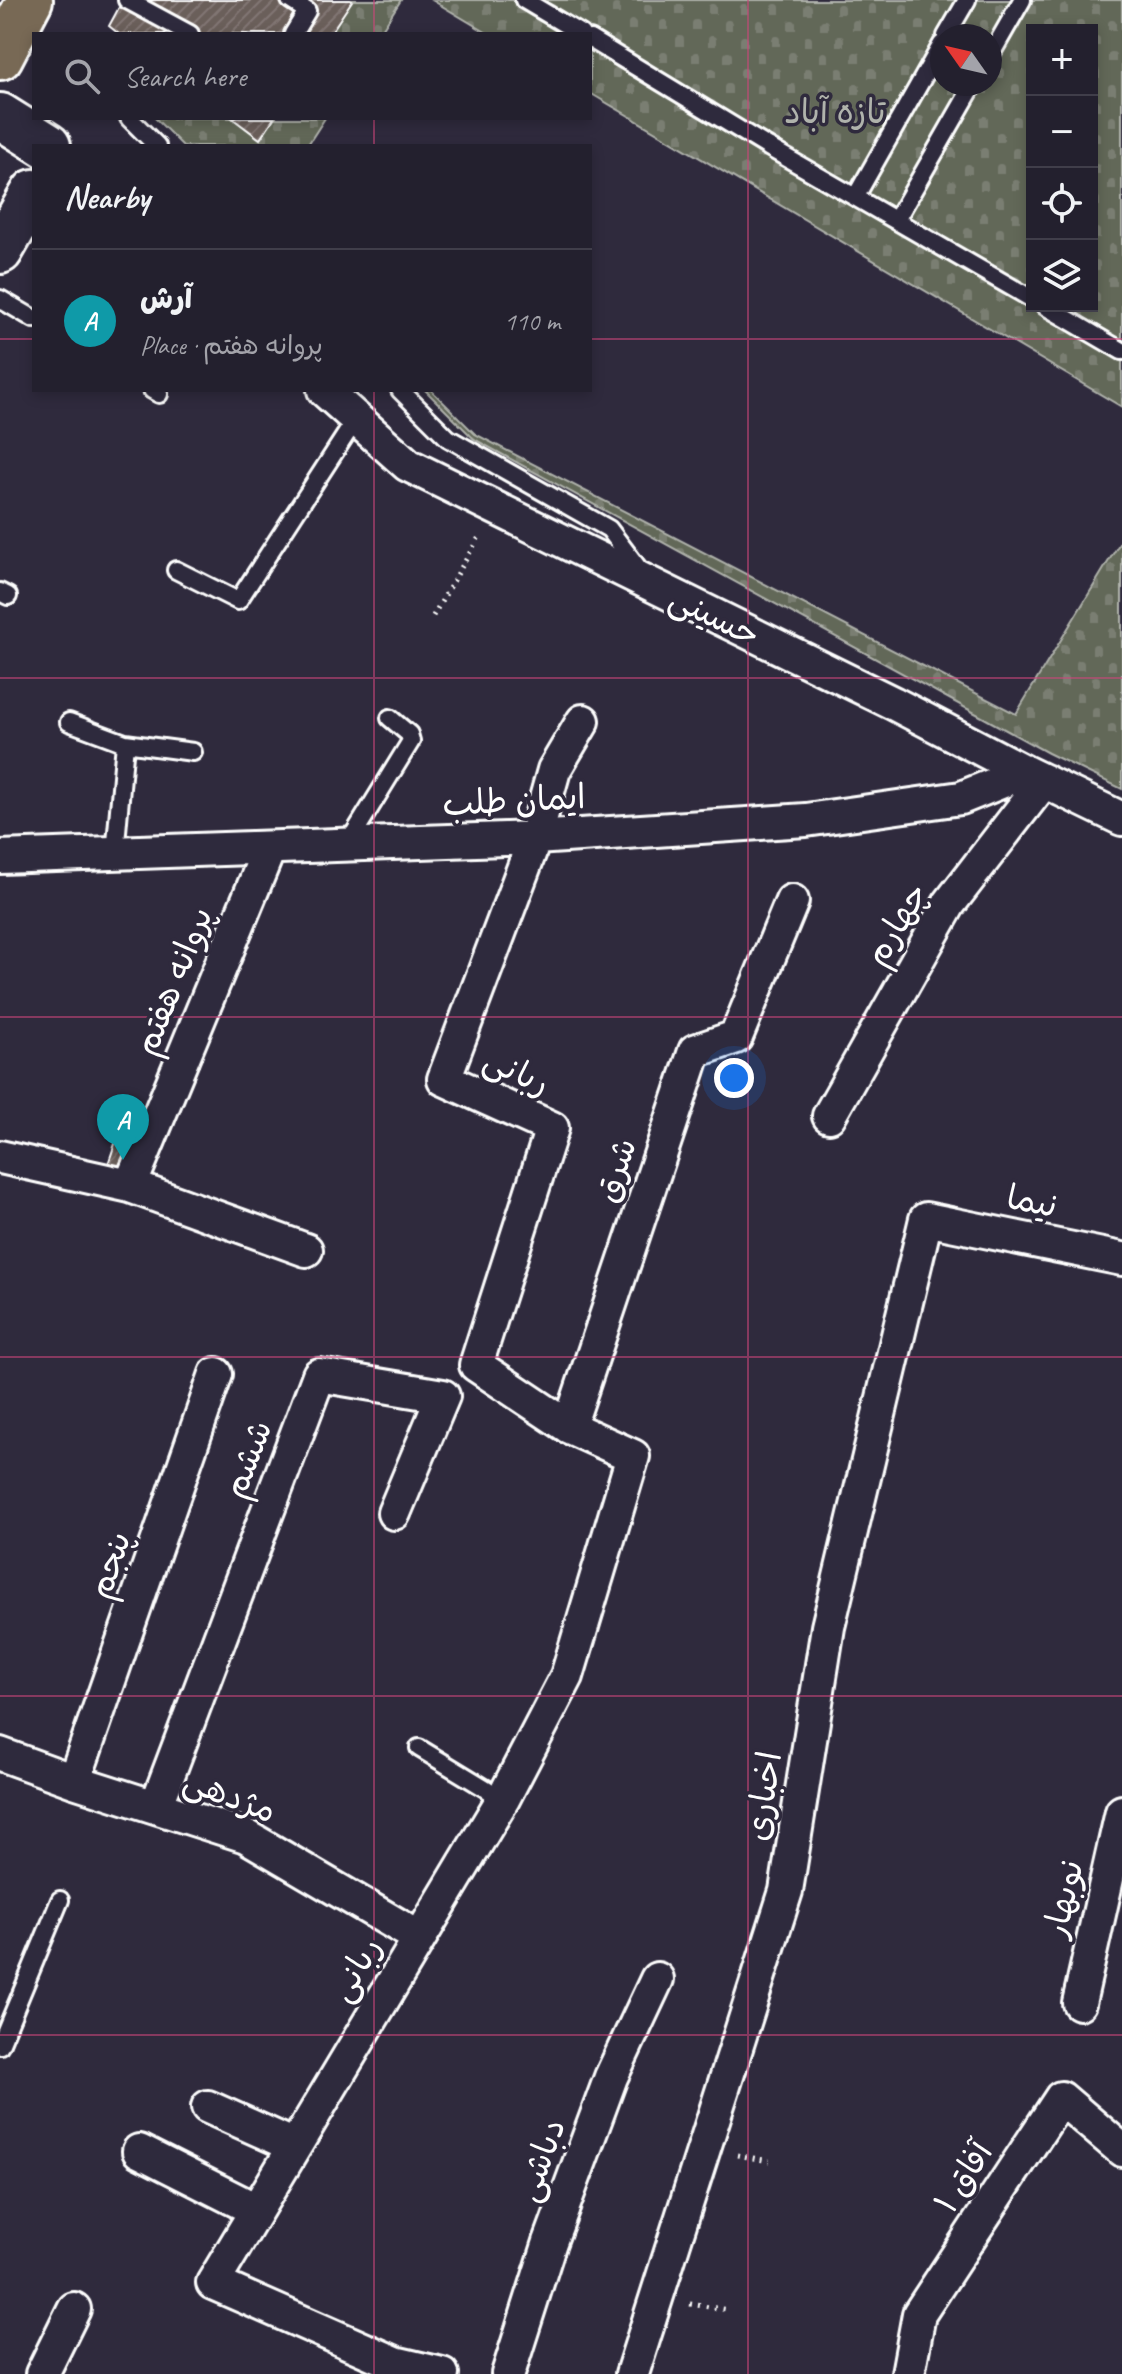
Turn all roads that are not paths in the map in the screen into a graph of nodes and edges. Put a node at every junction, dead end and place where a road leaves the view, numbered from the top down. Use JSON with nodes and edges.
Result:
{"nodes":[{"id":1,"x":127,"y":0,"type":"edge"},
{"id":2,"x":290,"y":0,"type":"edge"},
{"id":3,"x":524,"y":0,"type":"edge"},
{"id":4,"x":967,"y":0,"type":"edge"},
{"id":5,"x":1022,"y":0,"type":"edge"},
{"id":6,"x":953,"y":24,"type":"edge"},
{"id":7,"x":186,"y":32,"type":"edge"},
{"id":8,"x":294,"y":32,"type":"edge"},
{"id":9,"x":578,"y":32,"type":"edge"},
{"id":10,"x":1002,"y":35,"type":"edge"},
{"id":11,"x":592,"y":40,"type":"edge"},
{"id":12,"x":930,"y":65,"type":"edge"},
{"id":13,"x":967,"y":96,"type":"edge"},
{"id":14,"x":0,"y":116,"type":"edge"},
{"id":15,"x":131,"y":120,"type":"edge"},
{"id":16,"x":45,"y":144,"type":"edge"},
{"id":17,"x":155,"y":144,"type":"edge"},
{"id":18,"x":32,"y":195,"type":"edge"},
{"id":19,"x":856,"y":196,"type":"junction"},
{"id":20,"x":896,"y":220,"type":"junction"},
{"id":21,"x":0,"y":251,"type":"edge"},
{"id":22,"x":1026,"y":296,"type":"edge"},
{"id":23,"x":0,"y":299,"type":"edge"},
{"id":24,"x":1055,"y":312,"type":"edge"},
{"id":25,"x":32,"y":318,"type":"edge"},
{"id":26,"x":1122,"y":351,"type":"edge"},
{"id":27,"x":326,"y":392,"type":"edge"},
{"id":28,"x":402,"y":392,"type":"edge"},
{"id":29,"x":356,"y":419,"type":"junction"},
{"id":30,"x":176,"y":570,"type":"dead end"},
{"id":31,"x":650,"y":584,"type":"junction"},
{"id":32,"x":390,"y":718,"type":"dead end"},
{"id":33,"x":583,"y":721,"type":"dead end"},
{"id":34,"x":69,"y":722,"type":"dead end"},
{"id":35,"x":125,"y":743,"type":"junction"},
{"id":36,"x":193,"y":752,"type":"dead end"},
{"id":37,"x":1034,"y":777,"type":"junction"},
{"id":38,"x":1122,"y":819,"type":"edge"},
{"id":39,"x":535,"y":838,"type":"junction"},
{"id":40,"x":346,"y":846,"type":"junction"},
{"id":41,"x":269,"y":849,"type":"junction"},
{"id":42,"x":115,"y":854,"type":"junction"},
{"id":43,"x":0,"y":857,"type":"edge"},
{"id":44,"x":792,"y":901,"type":"dead end"},
{"id":45,"x":829,"y":1116,"type":"dead end"},
{"id":46,"x":0,"y":1157,"type":"edge"},
{"id":47,"x":130,"y":1186,"type":"junction"},
{"id":48,"x":926,"y":1219,"type":"joint"},
{"id":49,"x":306,"y":1250,"type":"dead end"},
{"id":50,"x":1122,"y":1259,"type":"edge"},
{"id":51,"x":216,"y":1374,"type":"dead end"},
{"id":52,"x":569,"y":1427,"type":"junction"},
{"id":53,"x":394,"y":1513,"type":"dead end"},
{"id":54,"x":419,"y":1748,"type":"dead end"},
{"id":55,"x":0,"y":1754,"type":"edge"},
{"id":56,"x":74,"y":1781,"type":"junction"},
{"id":57,"x":503,"y":1799,"type":"junction"},
{"id":58,"x":156,"y":1807,"type":"junction"},
{"id":59,"x":1122,"y":1812,"type":"edge"},
{"id":60,"x":1117,"y":1855,"type":"edge"},
{"id":61,"x":60,"y":1900,"type":"dead end"},
{"id":62,"x":418,"y":1937,"type":"junction"},
{"id":63,"x":657,"y":1979,"type":"dead end"},
{"id":64,"x":1079,"y":2003,"type":"dead end"},
{"id":65,"x":0,"y":2045,"type":"edge"},
{"id":66,"x":208,"y":2107,"type":"dead end"},
{"id":67,"x":295,"y":2146,"type":"junction"},
{"id":68,"x":1122,"y":2150,"type":"edge"},
{"id":69,"x":139,"y":2151,"type":"dead end"},
{"id":70,"x":256,"y":2210,"type":"junction"},
{"id":71,"x":74,"y":2309,"type":"dead end"},
{"id":72,"x":392,"y":2369,"type":"edge"},
{"id":73,"x":42,"y":2374,"type":"edge"},
{"id":74,"x":442,"y":2374,"type":"edge"},
{"id":75,"x":508,"y":2374,"type":"edge"},
{"id":76,"x":632,"y":2374,"type":"edge"},
{"id":77,"x":908,"y":2374,"type":"edge"}],
"edges":[{"from":1,"to":7,"type":"lane"},
{"from":2,"to":8,"type":"lane"},
{"from":3,"to":9,"type":"lane"},
{"from":4,"to":6,"type":"lane"},
{"from":5,"to":10,"type":"lane"},
{"from":11,"to":19,"type":"lane"},
{"from":12,"to":19,"type":"lane"},
{"from":13,"to":20,"type":"lane"},
{"from":14,"to":16,"type":"main road"},
{"from":15,"to":17,"type":"lane"},
{"from":18,"to":21,"type":"main road"},
{"from":19,"to":20,"type":"lane"},
{"from":20,"to":22,"type":"lane"},
{"from":23,"to":25,"type":"lane"},
{"from":24,"to":26,"type":"lane"},
{"from":27,"to":29,"type":"street","name":"حسینی"},
{"from":28,"to":31,"type":"lane"},
{"from":29,"to":30,"type":"lane"},
{"from":29,"to":31,"type":"street","name":"حسینی"},
{"from":31,"to":37,"type":"street","name":"حسینی"},
{"from":32,"to":40,"type":"lane"},
{"from":33,"to":39,"type":"street"},
{"from":34,"to":35,"type":"lane"},
{"from":35,"to":36,"type":"lane"},
{"from":35,"to":42,"type":"lane"},
{"from":37,"to":38,"type":"street","name":"حسینی"},
{"from":37,"to":39,"type":"street","name":"ایمان طلب"},
{"from":37,"to":45,"type":"street","name":"چهارم"},
{"from":39,"to":40,"type":"street","name":"ایمان طلب"},
{"from":39,"to":52,"type":"street","name":"ربانی"},
{"from":40,"to":41,"type":"street","name":"ایمان طلب"},
{"from":41,"to":42,"type":"street","name":"ایمان طلب"},
{"from":41,"to":47,"type":"street","name":"پروانه هفتم"},
{"from":42,"to":43,"type":"street","name":"ایمان طلب"},
{"from":44,"to":52,"type":"street","name":"شرق"},
{"from":46,"to":47,"type":"street"},
{"from":47,"to":49,"type":"street"},
{"from":48,"to":50,"type":"street","name":"نیما"},
{"from":48,"to":76,"type":"street","name":"اخباری"},
{"from":51,"to":56,"type":"street","name":"پنجم"},
{"from":52,"to":57,"type":"street","name":"ربانی"},
{"from":53,"to":58,"type":"street","name":"ششم"},
{"from":54,"to":57,"type":"lane"},
{"from":55,"to":56,"type":"street","name":"مژدهی"},
{"from":56,"to":58,"type":"street","name":"مژدهی"},
{"from":57,"to":62,"type":"street","name":"ربانی"},
{"from":58,"to":62,"type":"street","name":"مژدهی"},
{"from":59,"to":60,"type":"street","name":"نوبهار"},
{"from":60,"to":64,"type":"street","name":"نوبهار"},
{"from":61,"to":65,"type":"lane"},
{"from":62,"to":67,"type":"street","name":"ربانی"},
{"from":63,"to":75,"type":"street","name":"دباشی"},
{"from":66,"to":67,"type":"street"},
{"from":67,"to":70,"type":"street","name":"ربانی"},
{"from":68,"to":77,"type":"street","name":"آفاق ۱"},
{"from":69,"to":70,"type":"street"},
{"from":70,"to":72,"type":"street","name":"ربانی"},
{"from":71,"to":73,"type":"street"},
{"from":72,"to":74,"type":"street","name":"ربانی"}]}
